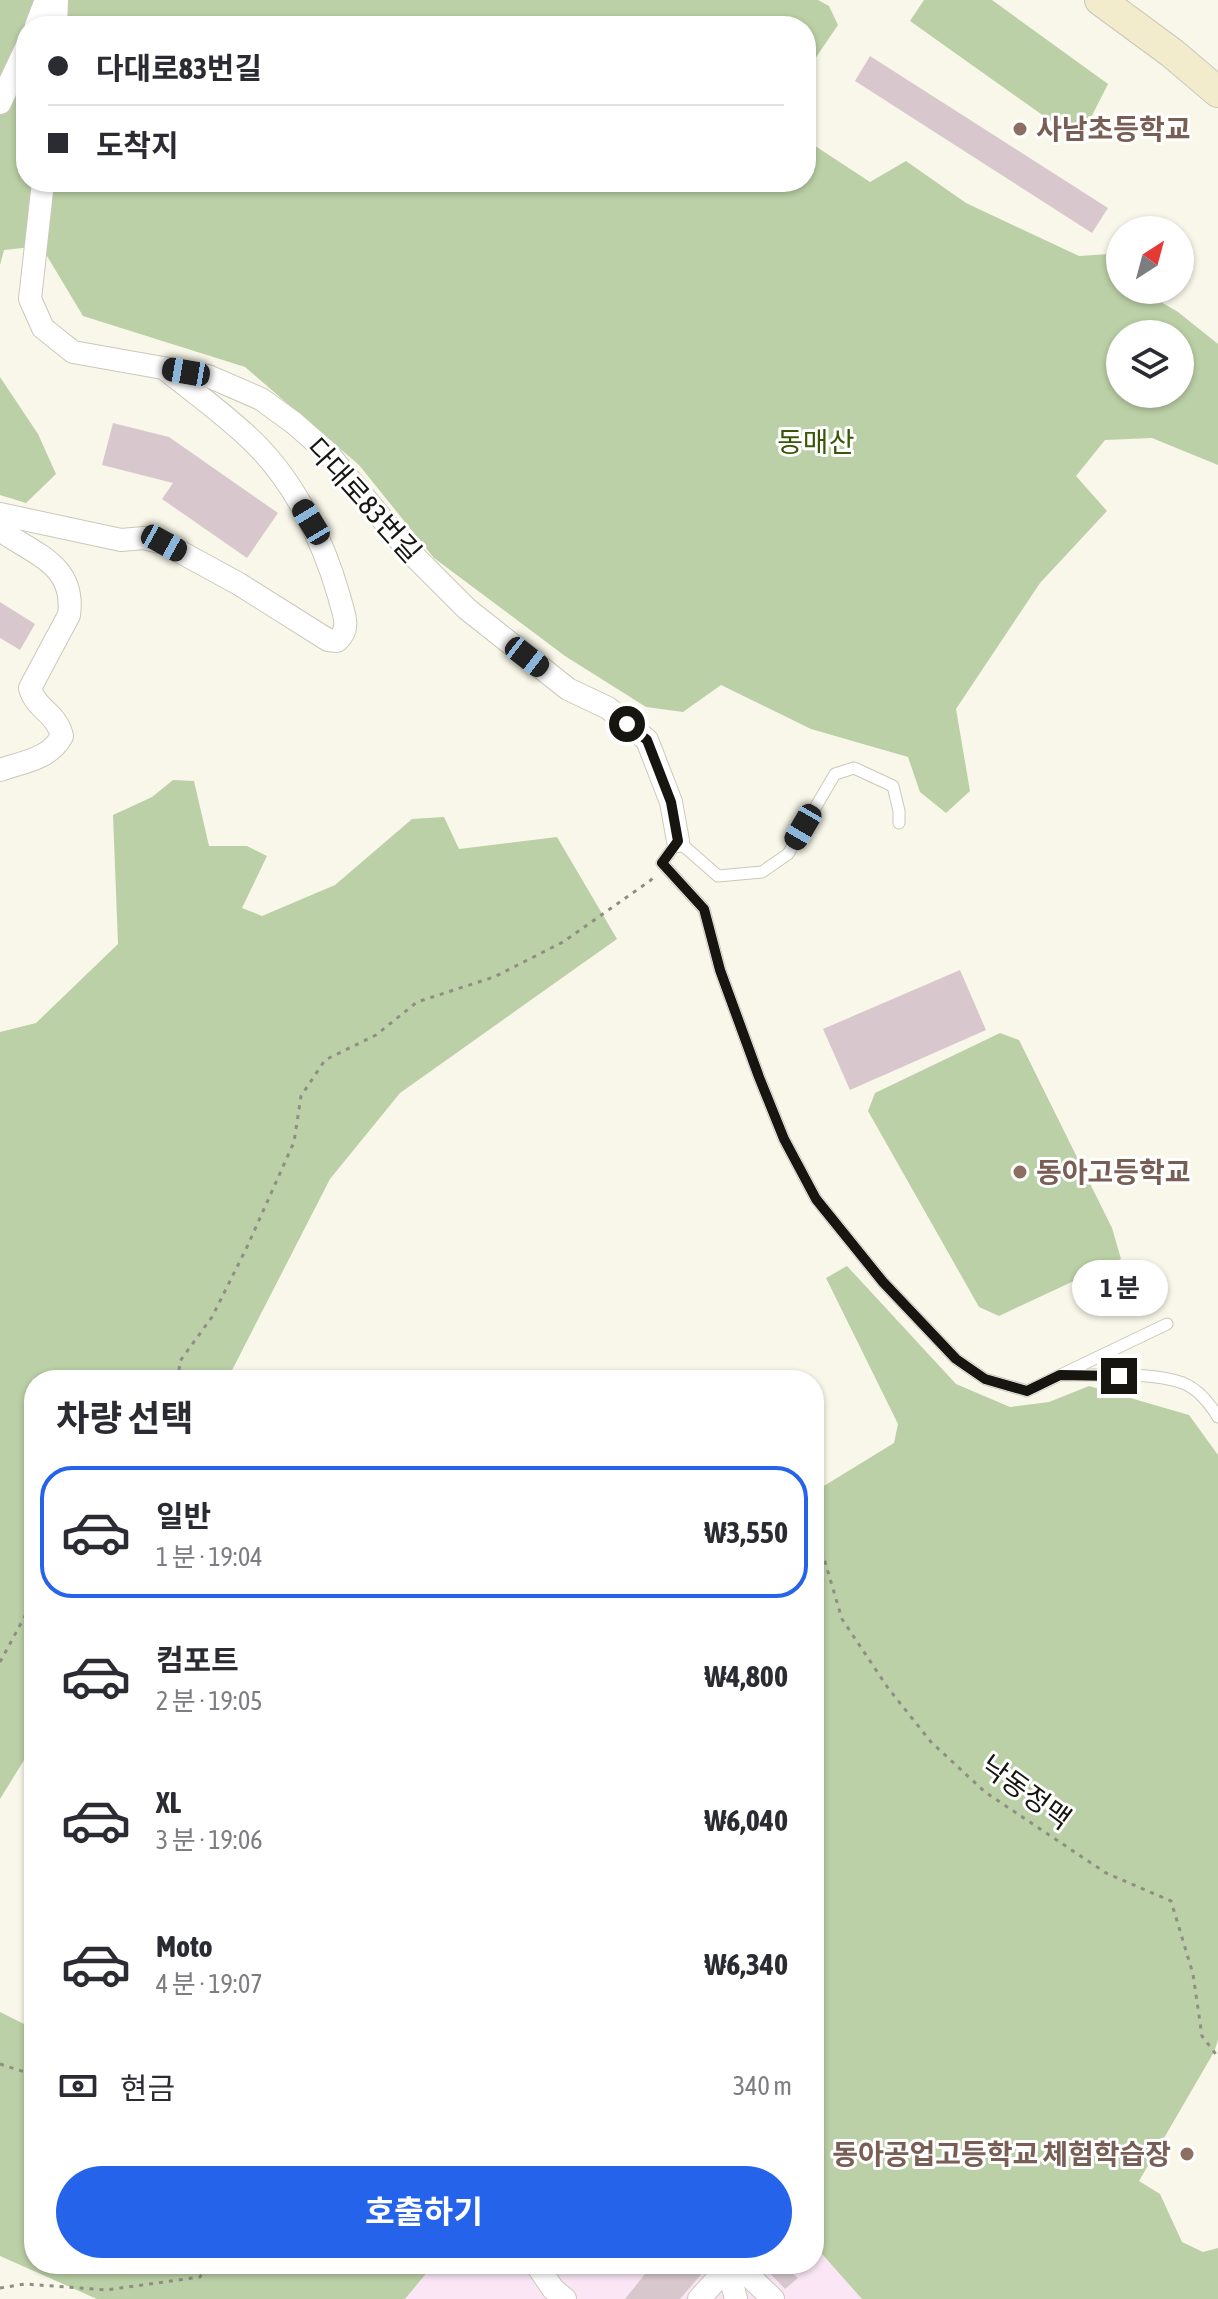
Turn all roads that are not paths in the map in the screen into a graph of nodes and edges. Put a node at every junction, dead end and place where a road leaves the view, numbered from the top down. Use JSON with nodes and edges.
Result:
{"nodes":[{"id":1,"x":1100,"y":0,"type":"edge"},
{"id":2,"x":16,"y":69,"type":"edge"},
{"id":3,"x":1218,"y":92,"type":"edge"},
{"id":4,"x":0,"y":103,"type":"edge"},
{"id":5,"x":42,"y":192,"type":"edge"},
{"id":6,"x":164,"y":368,"type":"junction"},
{"id":7,"x":0,"y":514,"type":"edge"},
{"id":8,"x":0,"y":530,"type":"edge"},
{"id":9,"x":0,"y":770,"type":"edge"},
{"id":10,"x":899,"y":823,"type":"dead end"},
{"id":11,"x":678,"y":841,"type":"junction"},
{"id":12,"x":1167,"y":1324,"type":"dead end"},
{"id":13,"x":1060,"y":1375,"type":"junction"},
{"id":14,"x":1218,"y":1417,"type":"edge"},
{"id":15,"x":543,"y":2274,"type":"edge"},
{"id":16,"x":721,"y":2274,"type":"edge"},
{"id":17,"x":730,"y":2274,"type":"edge"},
{"id":18,"x":747,"y":2274,"type":"edge"},
{"id":19,"x":565,"y":2299,"type":"edge"},
{"id":20,"x":699,"y":2299,"type":"edge"},
{"id":21,"x":736,"y":2299,"type":"edge"},
{"id":22,"x":773,"y":2299,"type":"edge"}],
"edges":[{"from":1,"to":3,"type":"main road"},
{"from":2,"to":4,"type":"street"},
{"from":5,"to":6,"type":"street","name":"다대로83번길"},
{"from":6,"to":7,"type":"street"},
{"from":6,"to":11,"type":"street","name":"다대로83번길"},
{"from":8,"to":9,"type":"street"},
{"from":10,"to":11,"type":"lane"},
{"from":11,"to":13,"type":"lane"},
{"from":12,"to":13,"type":"lane"},
{"from":13,"to":14,"type":"lane"},
{"from":15,"to":19,"type":"street"},
{"from":16,"to":20,"type":"street"},
{"from":17,"to":21,"type":"street"},
{"from":18,"to":22,"type":"street"}]}
